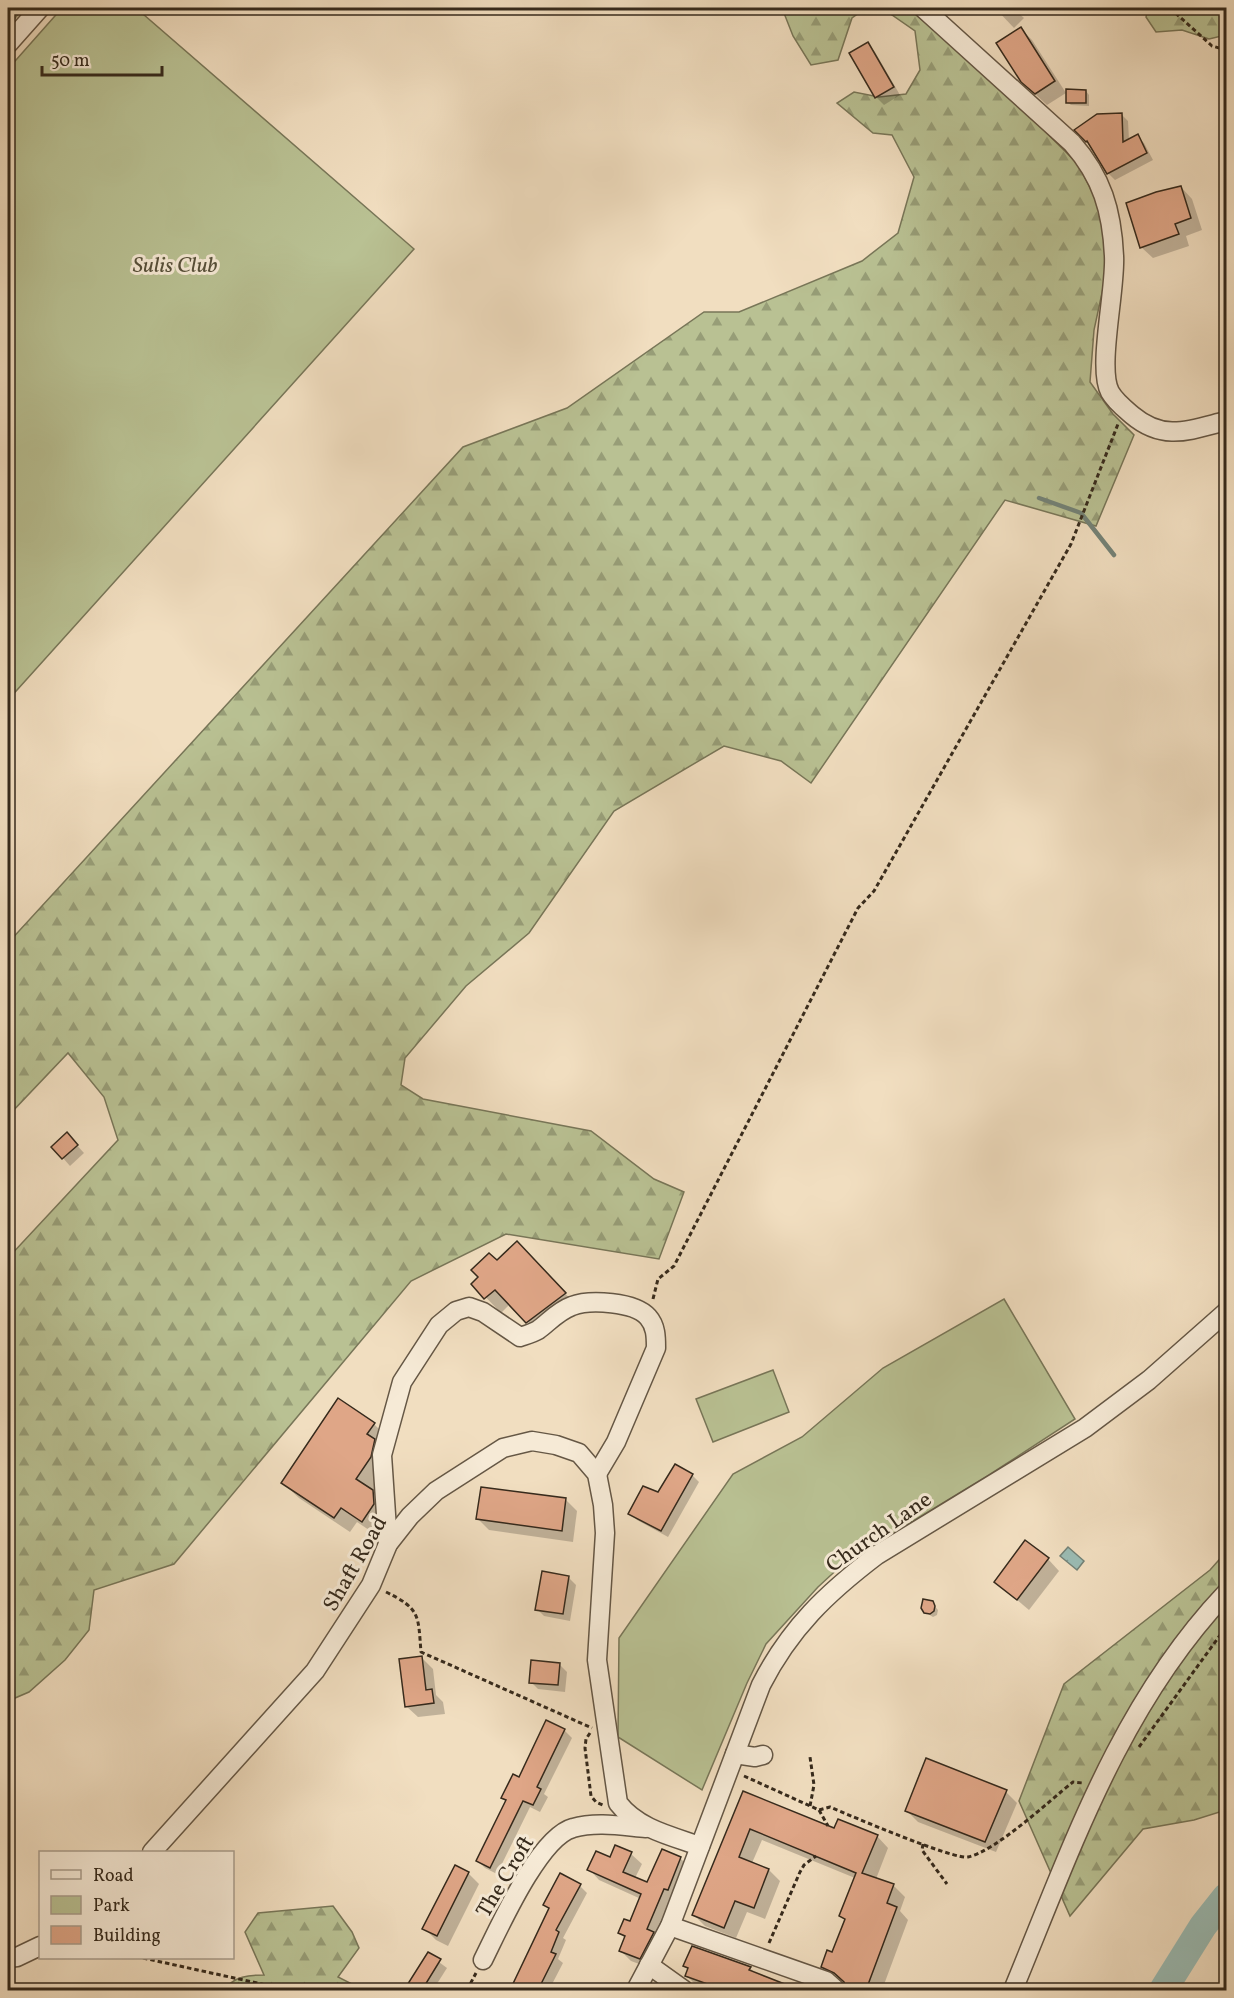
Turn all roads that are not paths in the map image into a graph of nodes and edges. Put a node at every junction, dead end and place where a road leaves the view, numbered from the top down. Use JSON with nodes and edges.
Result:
{"nodes":[{"id":1,"x":40,"y":8,"type":"edge"},
{"id":2,"x":923,"y":8,"type":"edge"},
{"id":3,"x":8,"y":44,"type":"edge"},
{"id":4,"x":1227,"y":421,"type":"edge"},
{"id":5,"x":1227,"y":1312,"type":"edge"},
{"id":6,"x":597,"y":1474,"type":"junction"},
{"id":7,"x":388,"y":1544,"type":"junction"},
{"id":8,"x":1227,"y":1593,"type":"edge"},
{"id":9,"x":763,"y":1755,"type":"dead end"},
{"id":10,"x":732,"y":1762,"type":"junction"},
{"id":11,"x":648,"y":1828,"type":"junction"},
{"id":12,"x":700,"y":1846,"type":"junction"},
{"id":13,"x":153,"y":1851,"type":"edge"},
{"id":14,"x":670,"y":1926,"type":"junction"},
{"id":15,"x":39,"y":1946,"type":"edge"},
{"id":16,"x":8,"y":1958,"type":"edge"},
{"id":17,"x":483,"y":1960,"type":"dead end"},
{"id":18,"x":650,"y":1965,"type":"junction"},
{"id":19,"x":636,"y":1990,"type":"edge"},
{"id":20,"x":684,"y":1990,"type":"edge"},
{"id":21,"x":836,"y":1990,"type":"edge"},
{"id":22,"x":1013,"y":1990,"type":"edge"}],
"edges":[{"from":1,"to":3,"type":"street"},
{"from":2,"to":4,"type":"street"},
{"from":5,"to":10,"type":"street","name":"Church Lane"},
{"from":6,"to":7,"type":"street","name":"Shaft Road"},
{"from":6,"to":7,"type":"street"},
{"from":6,"to":11,"type":"street"},
{"from":7,"to":13,"type":"street","name":"Shaft Road"},
{"from":8,"to":22,"type":"street"},
{"from":9,"to":10,"type":"street"},
{"from":10,"to":12,"type":"street","name":"Church Lane"},
{"from":11,"to":12,"type":"street"},
{"from":11,"to":17,"type":"street","name":"The Croft"},
{"from":12,"to":14,"type":"street","name":"Church Lane"},
{"from":14,"to":18,"type":"street","name":"Church Lane"},
{"from":14,"to":21,"type":"street"},
{"from":15,"to":16,"type":"street"},
{"from":18,"to":19,"type":"street","name":"Church Lane"},
{"from":18,"to":20,"type":"street"}]}
